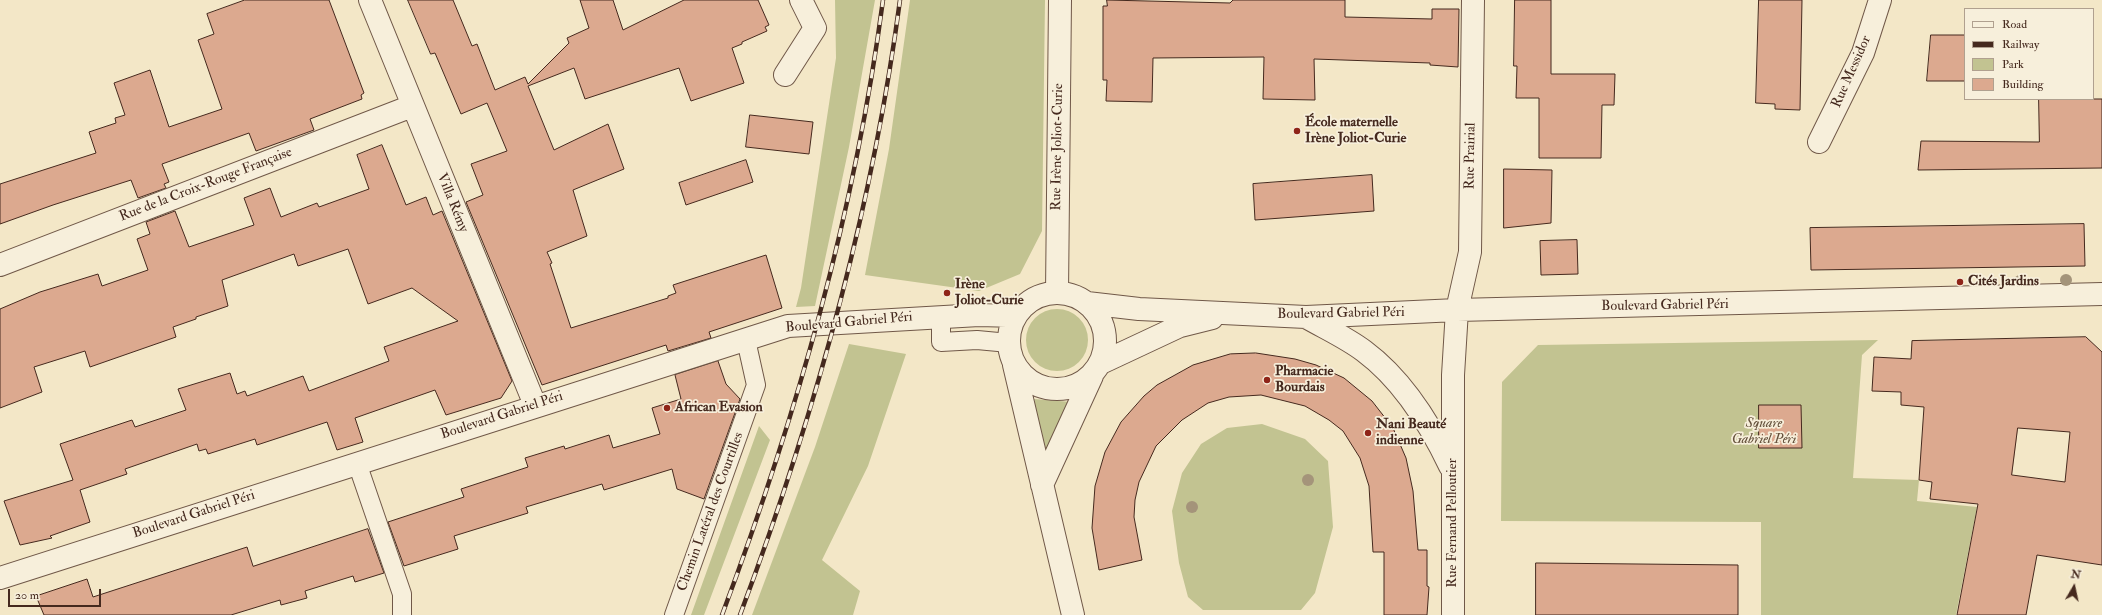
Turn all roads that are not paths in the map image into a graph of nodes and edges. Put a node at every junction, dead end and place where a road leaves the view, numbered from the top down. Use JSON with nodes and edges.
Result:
{"nodes":[{"id":1,"x":370,"y":0,"type":"edge"},
{"id":2,"x":801,"y":0,"type":"edge"},
{"id":3,"x":1060,"y":0,"type":"edge"},
{"id":4,"x":1473,"y":0,"type":"edge"},
{"id":5,"x":1880,"y":0,"type":"edge"},
{"id":6,"x":785,"y":75,"type":"dead end"},
{"id":7,"x":412,"y":106,"type":"junction"},
{"id":8,"x":1819,"y":142,"type":"dead end"},
{"id":9,"x":0,"y":265,"type":"edge"},
{"id":10,"x":1057,"y":293,"type":"junction"},
{"id":11,"x":2102,"y":294,"type":"edge"},
{"id":12,"x":1086,"y":303,"type":"junction"},
{"id":13,"x":1457,"y":310,"type":"junction"},
{"id":14,"x":1228,"y":313,"type":"junction"},
{"id":15,"x":1016,"y":316,"type":"junction"},
{"id":16,"x":941,"y":317,"type":"junction"},
{"id":17,"x":1306,"y":317,"type":"junction"},
{"id":18,"x":746,"y":340,"type":"junction"},
{"id":19,"x":1009,"y":342,"type":"junction"},
{"id":20,"x":1014,"y":364,"type":"junction"},
{"id":21,"x":1096,"y":369,"type":"junction"},
{"id":22,"x":535,"y":405,"type":"junction"},
{"id":23,"x":357,"y":463,"type":"junction"},
{"id":24,"x":1453,"y":473,"type":"junction"},
{"id":25,"x":1042,"y":485,"type":"junction"},
{"id":26,"x":0,"y":578,"type":"edge"},
{"id":27,"x":402,"y":615,"type":"edge"},
{"id":28,"x":674,"y":615,"type":"edge"},
{"id":29,"x":1073,"y":615,"type":"edge"},
{"id":30,"x":1453,"y":615,"type":"edge"}],
"edges":[{"from":1,"to":7,"type":"street","name":"Villa Rémy"},
{"from":2,"to":6,"type":"street"},
{"from":3,"to":10,"type":"street","name":"Rue Irène Joliot-Curie"},
{"from":4,"to":13,"type":"street","name":"Rue Prairial"},
{"from":5,"to":8,"type":"street","name":"Rue Messidor"},
{"from":7,"to":9,"type":"street","name":"Rue de la Croix-Rouge Française"},
{"from":7,"to":22,"type":"street","name":"Villa Rémy"},
{"from":10,"to":12,"type":"street","name":"Boulevard Gabriel Péri"},
{"from":10,"to":15,"type":"street","name":"Boulevard Gabriel Péri"},
{"from":11,"to":13,"type":"street","name":"Boulevard Gabriel Péri"},
{"from":12,"to":14,"type":"street","name":"Boulevard Gabriel Péri"},
{"from":12,"to":21,"type":"street","name":"Boulevard Gabriel Péri"},
{"from":13,"to":17,"type":"street","name":"Boulevard Gabriel Péri"},
{"from":13,"to":24,"type":"street","name":"Rue Fernand Pelloutier"},
{"from":14,"to":17,"type":"street","name":"Boulevard Gabriel Péri"},
{"from":14,"to":21,"type":"street","name":"Boulevard Gabriel Péri"},
{"from":15,"to":16,"type":"street","name":"Boulevard Gabriel Péri"},
{"from":15,"to":19,"type":"street","name":"Boulevard Gabriel Péri"},
{"from":16,"to":18,"type":"street","name":"Boulevard Gabriel Péri"},
{"from":16,"to":19,"type":"lane"},
{"from":17,"to":24,"type":"street"},
{"from":18,"to":22,"type":"street","name":"Boulevard Gabriel Péri"},
{"from":18,"to":28,"type":"lane","name":"Chemin Latéral des Courtilles"},
{"from":19,"to":20,"type":"street","name":"Boulevard Gabriel Péri"},
{"from":20,"to":21,"type":"street","name":"Boulevard Gabriel Péri"},
{"from":20,"to":25,"type":"street"},
{"from":21,"to":25,"type":"street"},
{"from":22,"to":23,"type":"street","name":"Boulevard Gabriel Péri"},
{"from":23,"to":26,"type":"street","name":"Boulevard Gabriel Péri"},
{"from":23,"to":27,"type":"lane"},
{"from":24,"to":30,"type":"street","name":"Rue Fernand Pelloutier"},
{"from":25,"to":29,"type":"street"}]}
